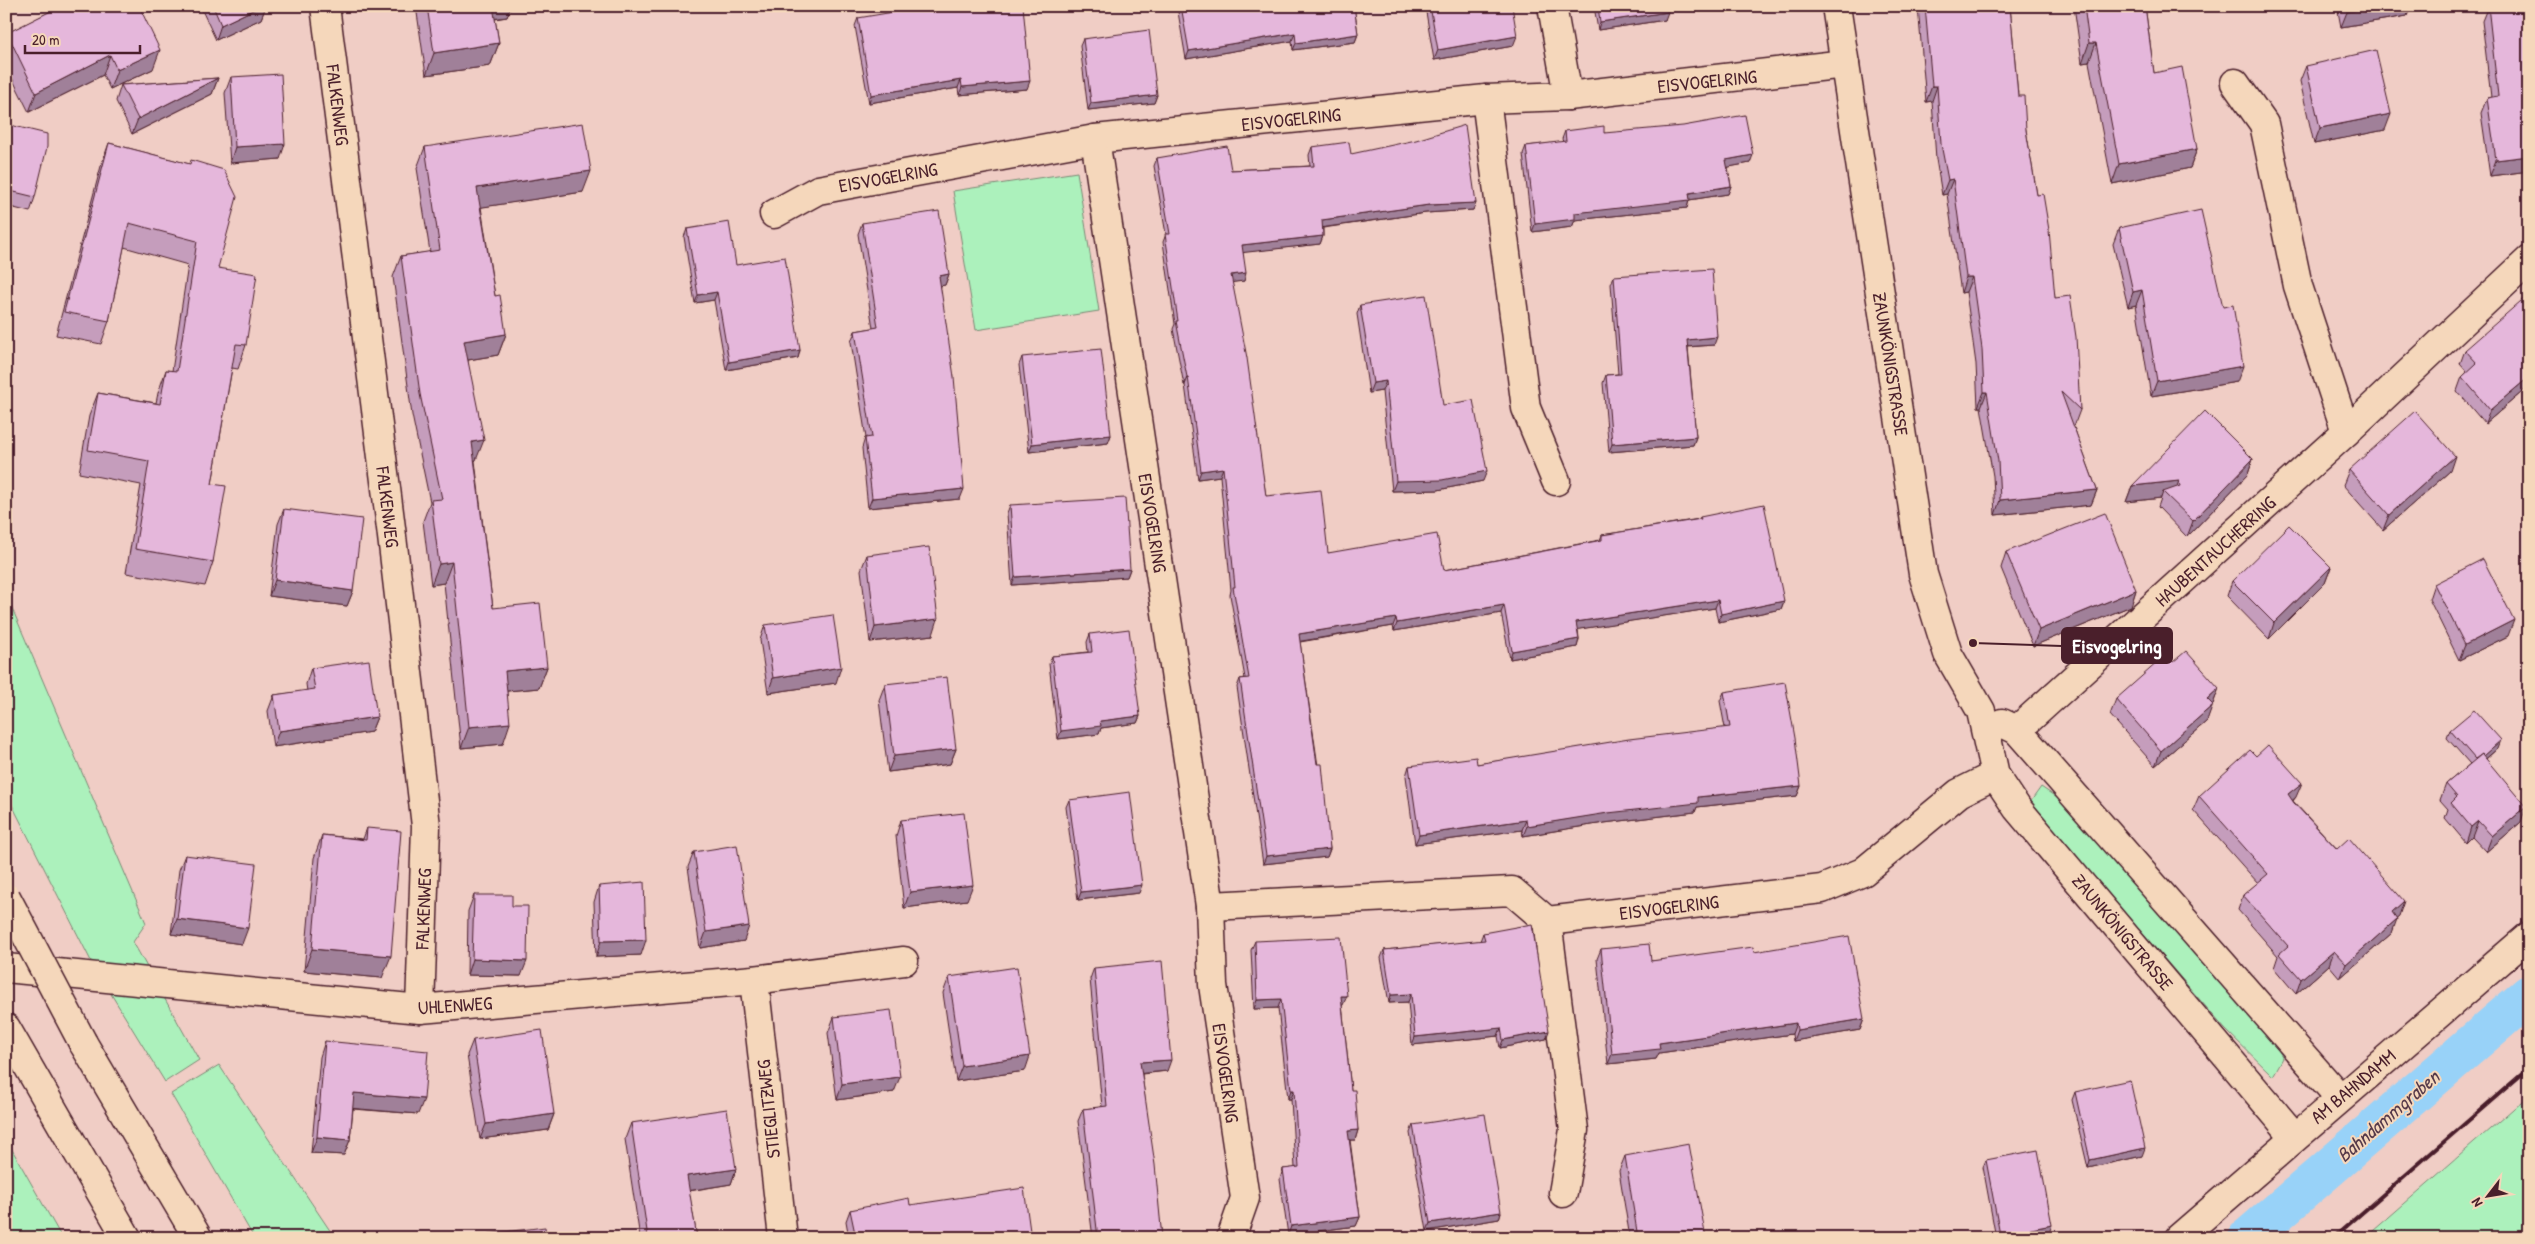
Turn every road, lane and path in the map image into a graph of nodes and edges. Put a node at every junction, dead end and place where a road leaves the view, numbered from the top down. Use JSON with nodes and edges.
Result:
{"nodes":[{"id":1,"x":326,"y":6,"type":"edge"},
{"id":2,"x":1552,"y":6,"type":"edge"},
{"id":3,"x":1836,"y":6,"type":"edge"},
{"id":4,"x":1845,"y":64,"type":"junction"},
{"id":5,"x":2235,"y":83,"type":"dead end"},
{"id":6,"x":1568,"y":96,"type":"junction"},
{"id":7,"x":1486,"y":100,"type":"junction"},
{"id":8,"x":1095,"y":139,"type":"junction"},
{"id":9,"x":774,"y":214,"type":"dead end"},
{"id":10,"x":2529,"y":260,"type":"edge"},
{"id":11,"x":2346,"y":432,"type":"junction"},
{"id":12,"x":1556,"y":481,"type":"dead end"},
{"id":13,"x":1981,"y":711,"type":"junction"},
{"id":14,"x":2017,"y":730,"type":"junction"},
{"id":15,"x":1996,"y":775,"type":"junction"},
{"id":16,"x":6,"y":897,"type":"edge"},
{"id":17,"x":1210,"y":906,"type":"junction"},
{"id":18,"x":1547,"y":921,"type":"junction"},
{"id":19,"x":2529,"y":936,"type":"edge"},
{"id":20,"x":904,"y":961,"type":"dead end"},
{"id":21,"x":6,"y":968,"type":"edge"},
{"id":22,"x":754,"y":980,"type":"junction"},
{"id":23,"x":420,"y":1009,"type":"junction"},
{"id":24,"x":6,"y":1028,"type":"edge"},
{"id":25,"x":2340,"y":1098,"type":"junction"},
{"id":26,"x":2294,"y":1136,"type":"junction"},
{"id":27,"x":1563,"y":1192,"type":"dead end"},
{"id":28,"x":127,"y":1238,"type":"edge"},
{"id":29,"x":198,"y":1238,"type":"edge"},
{"id":30,"x":783,"y":1238,"type":"edge"},
{"id":31,"x":1231,"y":1238,"type":"edge"},
{"id":32,"x":2179,"y":1238,"type":"edge"}],
"edges":[{"from":1,"to":23,"type":"main road","name":"FALKENWEG"},
{"from":2,"to":6,"type":"main road"},
{"from":3,"to":4,"type":"main road","name":"ZAUNKÖNIGSTRASSE"},
{"from":4,"to":6,"type":"main road","name":"EISVOGELRING"},
{"from":4,"to":13,"type":"main road","name":"ZAUNKÖNIGSTRASSE"},
{"from":5,"to":11,"type":"main road"},
{"from":6,"to":7,"type":"main road","name":"EISVOGELRING"},
{"from":7,"to":8,"type":"main road","name":"EISVOGELRING"},
{"from":7,"to":12,"type":"main road"},
{"from":8,"to":9,"type":"main road","name":"EISVOGELRING"},
{"from":8,"to":17,"type":"main road","name":"EISVOGELRING"},
{"from":10,"to":11,"type":"main road","name":"HAUBENTAUCHERRING"},
{"from":11,"to":14,"type":"main road","name":"HAUBENTAUCHERRING"},
{"from":13,"to":14,"type":"main road"},
{"from":13,"to":15,"type":"main road","name":"ZAUNKÖNIGSTRASSE"},
{"from":14,"to":25,"type":"main road"},
{"from":15,"to":18,"type":"main road","name":"EISVOGELRING"},
{"from":15,"to":26,"type":"main road","name":"ZAUNKÖNIGSTRASSE"},
{"from":16,"to":29,"type":"main road","bridge":true},
{"from":17,"to":18,"type":"main road"},
{"from":17,"to":31,"type":"main road","name":"EISVOGELRING"},
{"from":18,"to":27,"type":"main road"},
{"from":19,"to":25,"type":"main road","name":"AM BAHNDAMM"},
{"from":20,"to":22,"type":"main road","name":"UHLENWEG"},
{"from":21,"to":23,"type":"main road","name":"UHLENWEG"},
{"from":22,"to":23,"type":"main road","name":"UHLENWEG"},
{"from":22,"to":30,"type":"main road","name":"STIEGLITZWEG"},
{"from":24,"to":28,"type":"main road"},
{"from":25,"to":26,"type":"main road","name":"AM BAHNDAMM"},
{"from":26,"to":32,"type":"main road","name":"AM BAHNDAMM"}]}
